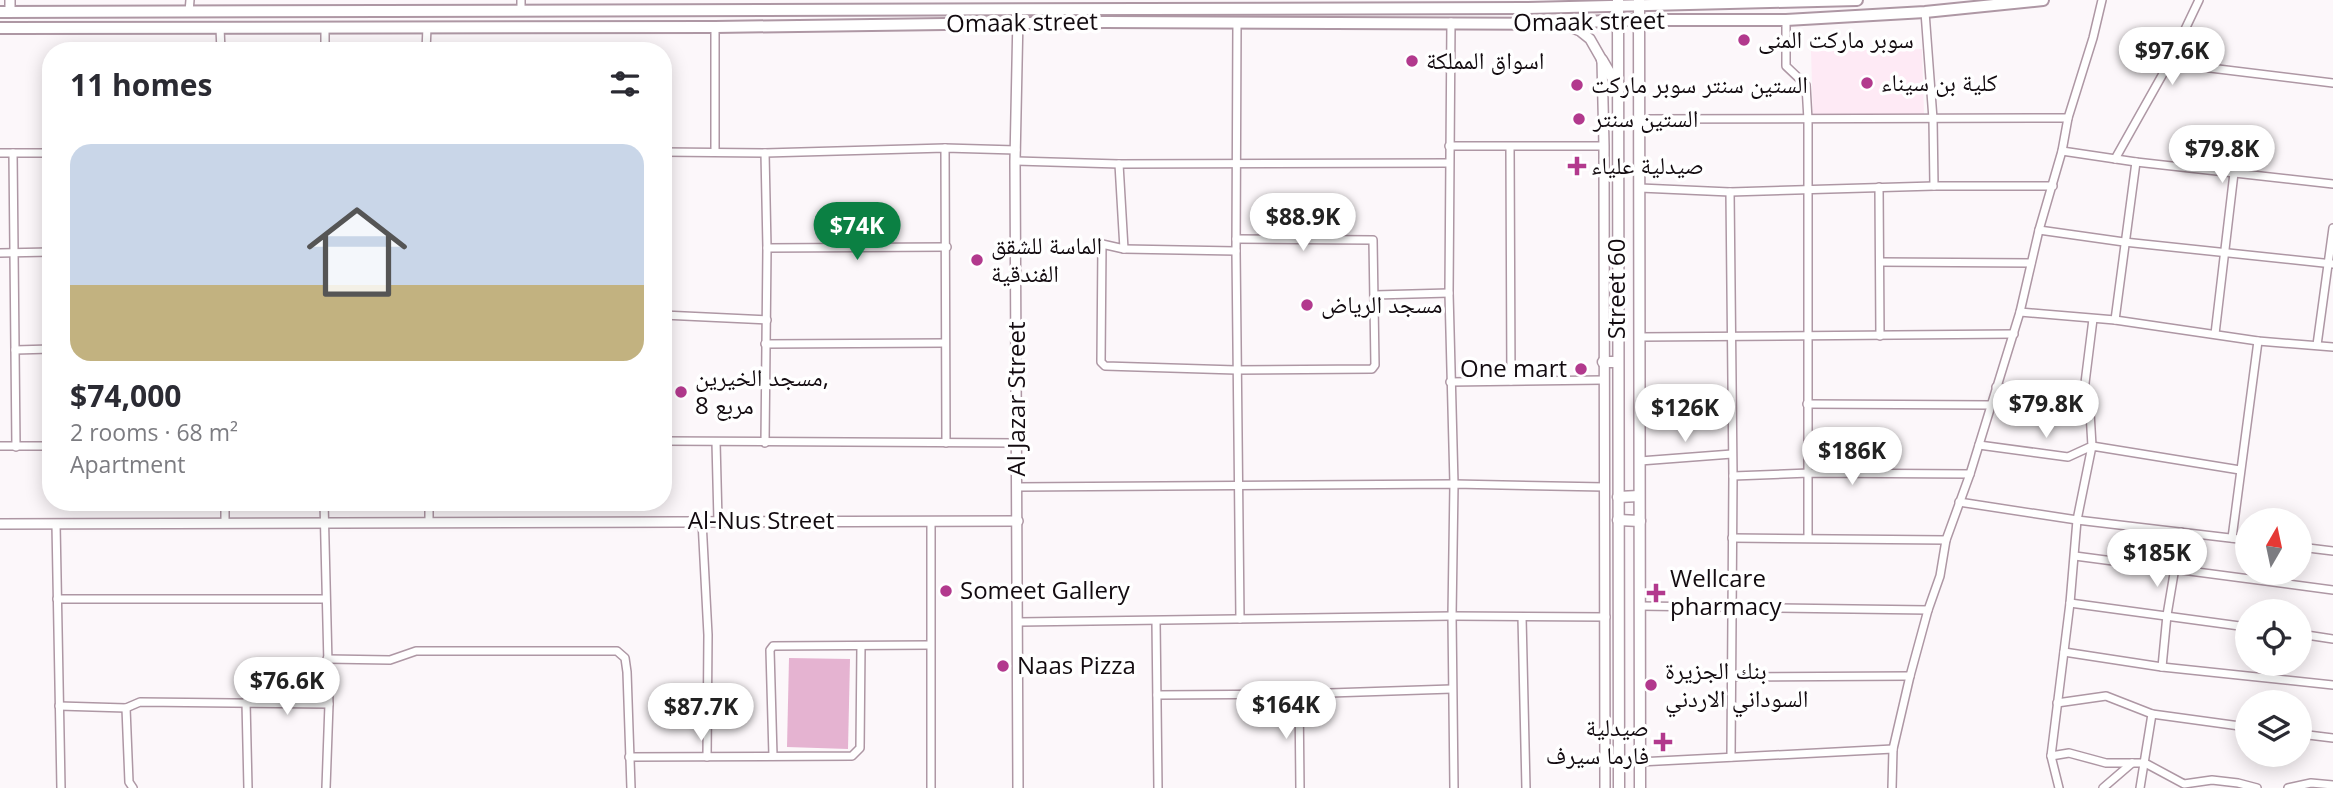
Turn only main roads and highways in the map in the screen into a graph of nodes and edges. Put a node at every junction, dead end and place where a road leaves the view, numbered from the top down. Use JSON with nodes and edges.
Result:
{"nodes":[{"id":1,"x":1857,"y":0,"type":"edge"},
{"id":2,"x":2043,"y":0,"type":"edge"},
{"id":3,"x":1833,"y":1,"type":"edge"},
{"id":4,"x":1639,"y":2,"type":"edge"},
{"id":5,"x":1618,"y":3,"type":"edge"},
{"id":6,"x":1290,"y":4,"type":"edge"},
{"id":7,"x":1371,"y":4,"type":"edge"},
{"id":8,"x":1467,"y":4,"type":"edge"},
{"id":9,"x":1672,"y":4,"type":"junction"},
{"id":10,"x":521,"y":5,"type":"edge"},
{"id":11,"x":664,"y":5,"type":"edge"},
{"id":12,"x":957,"y":5,"type":"edge"},
{"id":13,"x":1105,"y":5,"type":"edge"},
{"id":14,"x":339,"y":6,"type":"edge"},
{"id":15,"x":814,"y":6,"type":"edge"},
{"id":16,"x":5,"y":12,"type":"edge"},
{"id":17,"x":1618,"y":20,"type":"junction"},
{"id":18,"x":1639,"y":21,"type":"junction"},
{"id":19,"x":1672,"y":21,"type":"junction"},
{"id":20,"x":0,"y":28,"type":"edge"},
{"id":21,"x":1602,"y":60,"type":"road end"},
{"id":22,"x":1618,"y":89,"type":"junction"},
{"id":23,"x":1603,"y":362,"type":"road end"},
{"id":24,"x":1617,"y":362,"type":"junction"},
{"id":25,"x":1639,"y":496,"type":"junction"},
{"id":26,"x":1618,"y":497,"type":"junction"},
{"id":27,"x":1618,"y":520,"type":"junction"},
{"id":28,"x":1640,"y":521,"type":"junction"},
{"id":29,"x":1620,"y":759,"type":"junction"},
{"id":30,"x":1605,"y":760,"type":"road end"},
{"id":31,"x":1619,"y":788,"type":"edge"},
{"id":32,"x":1640,"y":788,"type":"edge"}],
"edges":[{"from":1,"to":3,"type":"main road","name":"Omaak street"},
{"from":2,"to":19,"type":"main road","name":"Omaak street"},
{"from":3,"to":9,"type":"main road","name":"Omaak street"},
{"from":4,"to":5,"type":"main road","name":"Omaak street"},
{"from":4,"to":9,"type":"main road","name":"Omaak street"},
{"from":4,"to":18,"type":"main road","name":"Street 60"},
{"from":5,"to":8,"type":"main road","name":"Omaak street"},
{"from":5,"to":17,"type":"main road","name":"Street 60"},
{"from":6,"to":7,"type":"main road","name":"Omaak street"},
{"from":6,"to":13,"type":"main road","name":"Omaak street"},
{"from":7,"to":8,"type":"main road","name":"Omaak street"},
{"from":9,"to":19,"type":"main road"},
{"from":10,"to":11,"type":"main road","name":"Omaak street"},
{"from":10,"to":14,"type":"main road","name":"Omaak street"},
{"from":11,"to":15,"type":"main road","name":"Omaak street"},
{"from":12,"to":13,"type":"main road","name":"Omaak street"},
{"from":12,"to":15,"type":"main road","name":"Omaak street"},
{"from":14,"to":16,"type":"main road","name":"Omaak street"},
{"from":17,"to":18,"type":"main road","name":"Omaak street"},
{"from":17,"to":20,"type":"main road","name":"Omaak street"},
{"from":17,"to":22,"type":"main road","name":"Street 60"},
{"from":18,"to":19,"type":"main road","name":"Omaak street"},
{"from":18,"to":25,"type":"main road","name":"Street 60"},
{"from":21,"to":22,"type":"main road"},
{"from":22,"to":24,"type":"main road","name":"Street 60"},
{"from":23,"to":24,"type":"main road"},
{"from":24,"to":26,"type":"main road","name":"Street 60"},
{"from":25,"to":26,"type":"main road"},
{"from":25,"to":28,"type":"main road","name":"Street 60"},
{"from":26,"to":27,"type":"main road","name":"Street 60"},
{"from":27,"to":28,"type":"main road"},
{"from":27,"to":29,"type":"main road","name":"Street 60"},
{"from":28,"to":32,"type":"main road","name":"Street 60"},
{"from":29,"to":30,"type":"main road"},
{"from":29,"to":31,"type":"main road","name":"Street 60"}]}
